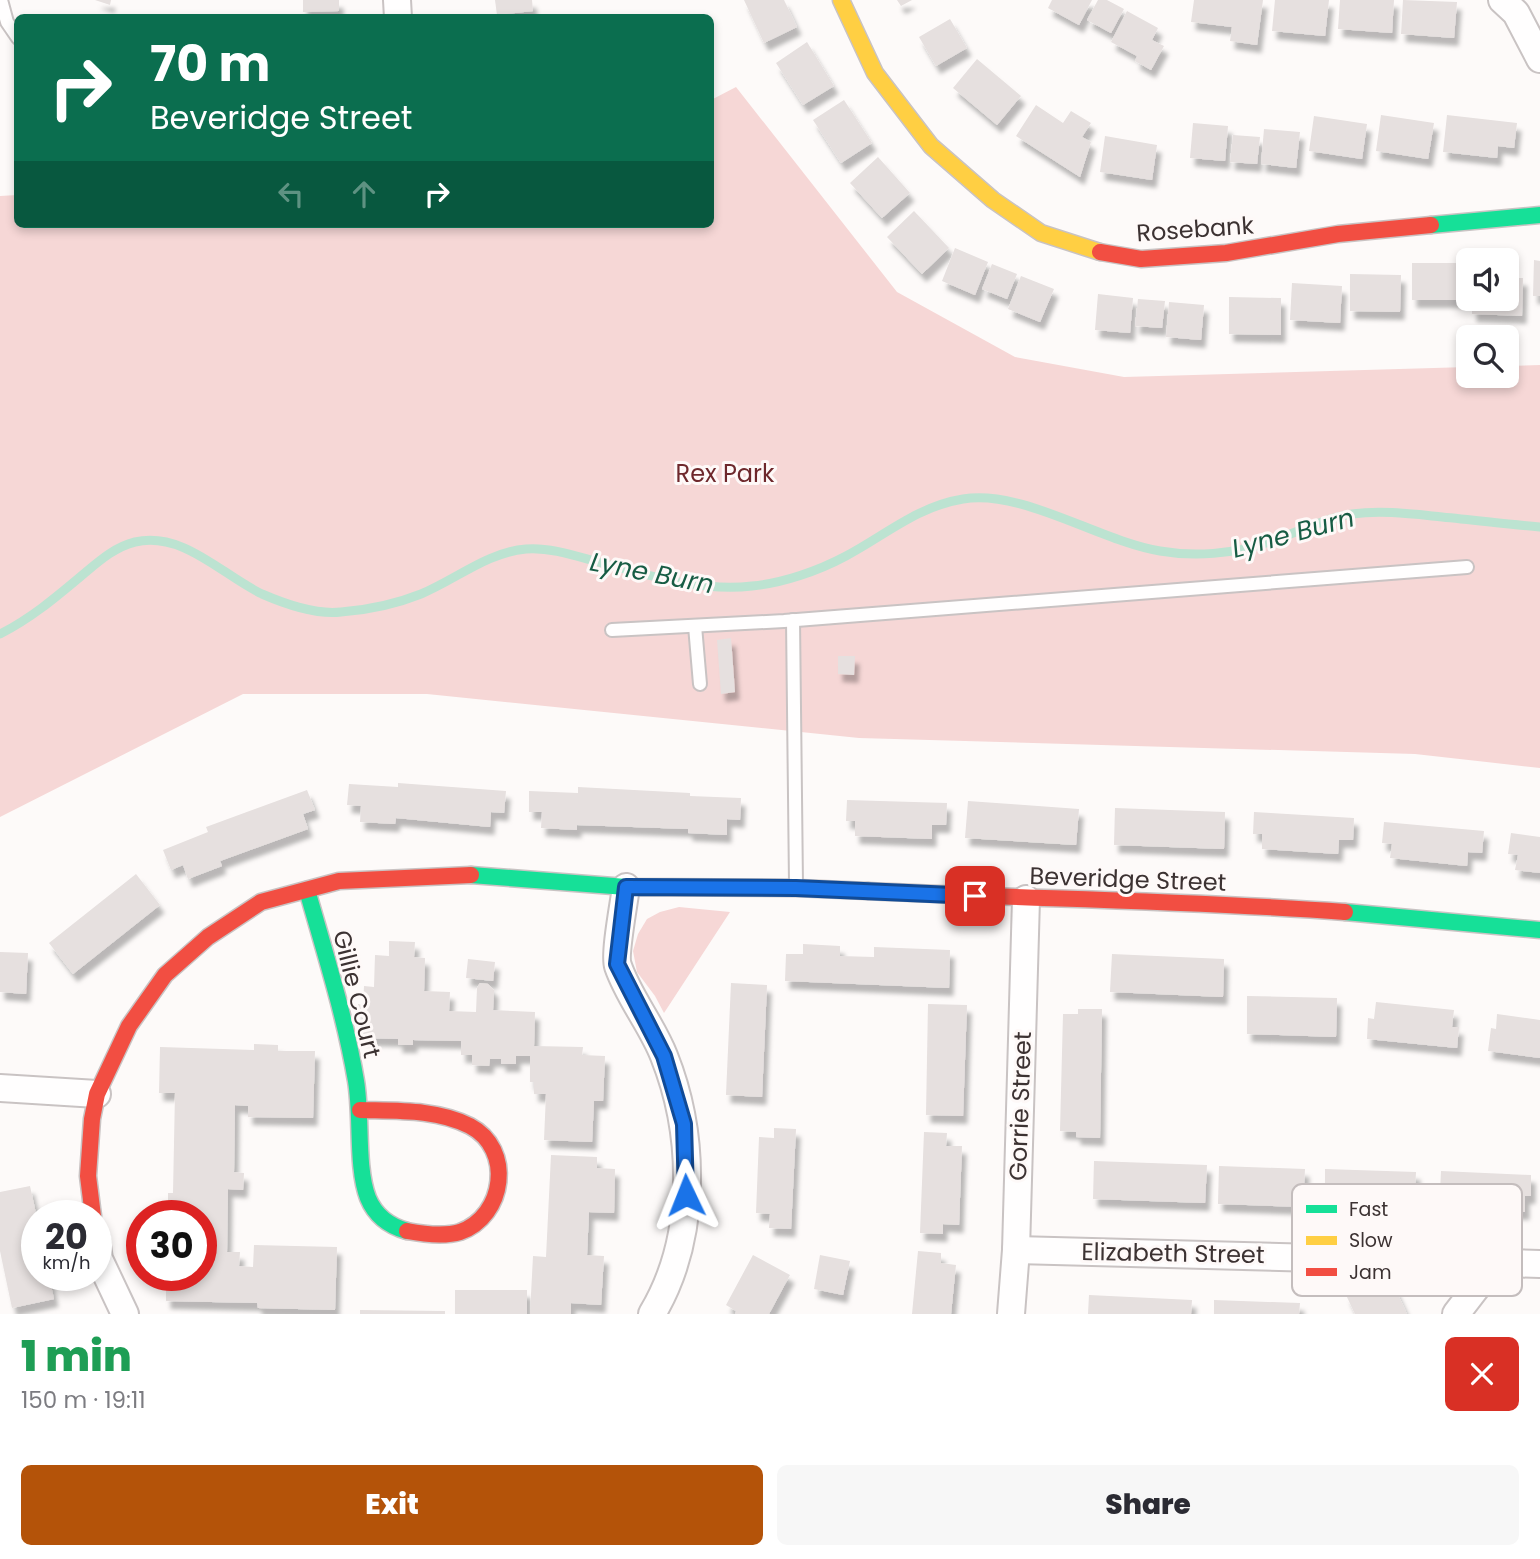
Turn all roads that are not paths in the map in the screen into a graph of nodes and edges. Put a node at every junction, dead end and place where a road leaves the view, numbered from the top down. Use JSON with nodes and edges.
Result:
{"nodes":[{"id":1,"x":1,"y":0,"type":"edge"},
{"id":2,"x":841,"y":0,"type":"edge"},
{"id":3,"x":1502,"y":0,"type":"edge"},
{"id":4,"x":14,"y":32,"type":"edge"},
{"id":5,"x":1540,"y":59,"type":"edge"},
{"id":6,"x":1540,"y":215,"type":"edge"},
{"id":7,"x":1467,"y":567,"type":"dead end"},
{"id":8,"x":793,"y":620,"type":"junction"},
{"id":9,"x":695,"y":626,"type":"junction"},
{"id":10,"x":612,"y":630,"type":"dead end"},
{"id":11,"x":700,"y":684,"type":"dead end"},
{"id":12,"x":626,"y":887,"type":"junction"},
{"id":13,"x":796,"y":888,"type":"junction"},
{"id":14,"x":307,"y":890,"type":"junction"},
{"id":15,"x":1026,"y":898,"type":"junction"},
{"id":16,"x":1540,"y":930,"type":"edge"},
{"id":17,"x":0,"y":1088,"type":"edge"},
{"id":18,"x":97,"y":1094,"type":"junction"},
{"id":19,"x":360,"y":1110,"type":"junction"},
{"id":20,"x":91,"y":1200,"type":"edge"},
{"id":21,"x":1016,"y":1250,"type":"junction"},
{"id":22,"x":1292,"y":1257,"type":"edge"},
{"id":23,"x":1522,"y":1263,"type":"edge"},
{"id":24,"x":1540,"y":1264,"type":"edge"},
{"id":25,"x":112,"y":1286,"type":"edge"},
{"id":26,"x":1470,"y":1296,"type":"edge"},
{"id":27,"x":125,"y":1314,"type":"edge"},
{"id":28,"x":652,"y":1314,"type":"edge"},
{"id":29,"x":1011,"y":1314,"type":"edge"},
{"id":30,"x":1456,"y":1314,"type":"edge"}],
"edges":[{"from":1,"to":4,"type":"lane"},
{"from":2,"to":6,"type":"street","name":"Rosebank"},
{"from":3,"to":5,"type":"street"},
{"from":7,"to":8,"type":"lane"},
{"from":8,"to":9,"type":"lane"},
{"from":8,"to":13,"type":"lane"},
{"from":9,"to":10,"type":"lane"},
{"from":9,"to":11,"type":"lane"},
{"from":12,"to":13,"type":"street","name":"Beveridge Street"},
{"from":12,"to":14,"type":"street","name":"Beveridge Street"},
{"from":12,"to":28,"type":"street"},
{"from":13,"to":15,"type":"street","name":"Beveridge Street"},
{"from":14,"to":18,"type":"street","name":"Beveridge Street"},
{"from":14,"to":19,"type":"street","name":"Gillie Court"},
{"from":15,"to":16,"type":"street","name":"Beveridge Street"},
{"from":15,"to":21,"type":"street","name":"Gorrie Street"},
{"from":17,"to":18,"type":"street"},
{"from":18,"to":20,"type":"street","name":"Beveridge Street"},
{"from":19,"to":19,"type":"street","name":"Gillie Court"},
{"from":21,"to":22,"type":"street","name":"Elizabeth Street"},
{"from":21,"to":29,"type":"street","name":"Gorrie Street"},
{"from":23,"to":24,"type":"street","name":"Elizabeth Street"},
{"from":25,"to":27,"type":"street"},
{"from":26,"to":30,"type":"street"}]}
